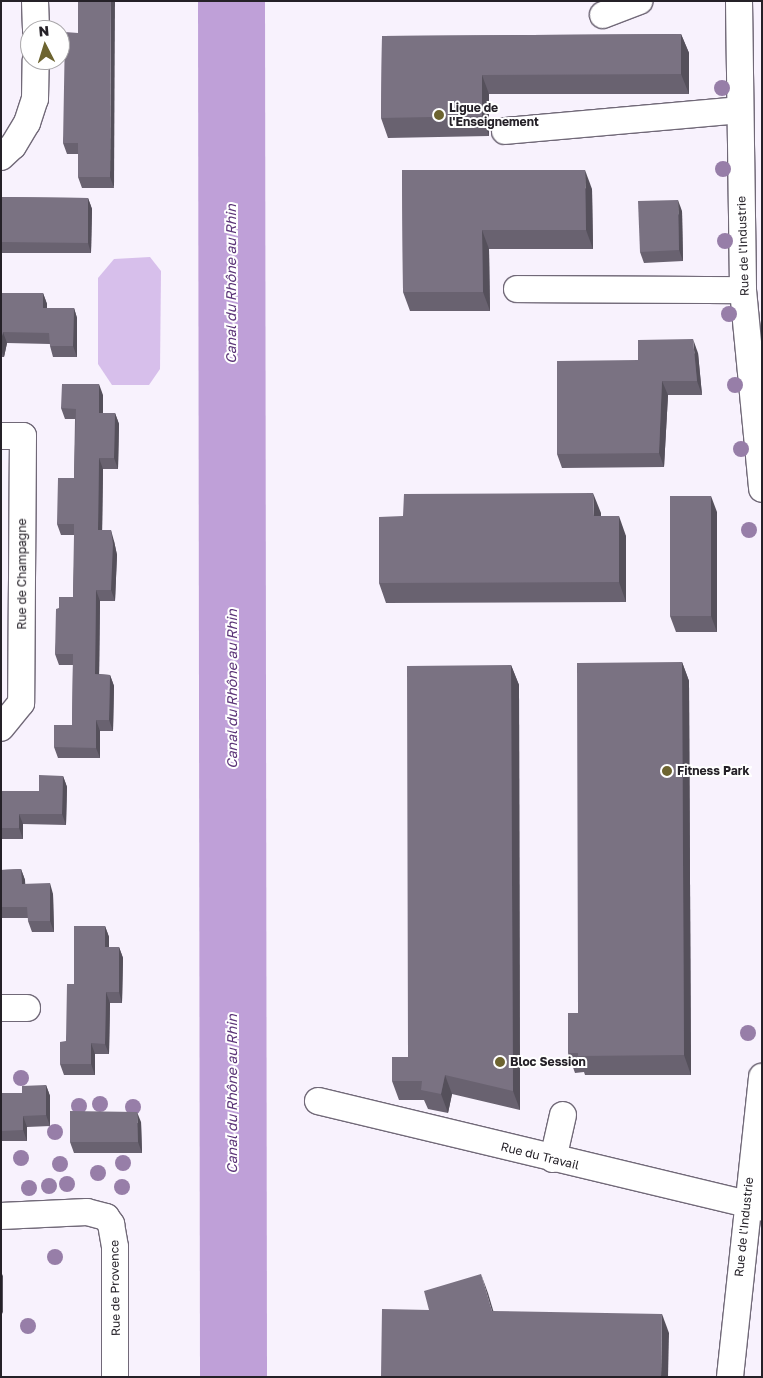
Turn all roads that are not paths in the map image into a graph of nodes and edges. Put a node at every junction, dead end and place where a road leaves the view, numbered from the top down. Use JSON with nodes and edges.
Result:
{"nodes":[{"id":1,"x":36,"y":1,"type":"edge"},
{"id":2,"x":639,"y":1,"type":"edge"},
{"id":3,"x":739,"y":1,"type":"edge"},
{"id":4,"x":603,"y":15,"type":"dead end"},
{"id":5,"x":36,"y":20,"type":"edge"},
{"id":6,"x":36,"y":70,"type":"edge"},
{"id":7,"x":747,"y":124,"type":"edge"},
{"id":8,"x":505,"y":131,"type":"dead end"},
{"id":9,"x":1,"y":157,"type":"edge"},
{"id":10,"x":517,"y":290,"type":"dead end"},
{"id":11,"x":743,"y":290,"type":"junction"},
{"id":12,"x":1,"y":436,"type":"edge"},
{"id":13,"x":762,"y":489,"type":"edge"},
{"id":14,"x":1,"y":728,"type":"edge"},
{"id":15,"x":1,"y":1008,"type":"edge"},
{"id":16,"x":27,"y":1008,"type":"dead end"},
{"id":17,"x":762,"y":1077,"type":"edge"},
{"id":18,"x":318,"y":1101,"type":"dead end"},
{"id":19,"x":563,"y":1115,"type":"dead end"},
{"id":20,"x":553,"y":1159,"type":"junction"},
{"id":21,"x":754,"y":1207,"type":"edge"},
{"id":22,"x":1,"y":1216,"type":"edge"},
{"id":23,"x":116,"y":1377,"type":"edge"},
{"id":24,"x":730,"y":1377,"type":"edge"}],
"edges":[{"from":1,"to":5,"type":"street"},
{"from":2,"to":4,"type":"street"},
{"from":3,"to":7,"type":"street","name":"Rue de l'Industrie"},
{"from":6,"to":9,"type":"street"},
{"from":7,"to":8,"type":"street"},
{"from":7,"to":11,"type":"street","name":"Rue de l'Industrie"},
{"from":10,"to":11,"type":"street"},
{"from":11,"to":13,"type":"street","name":"Rue de l'Industrie"},
{"from":12,"to":14,"type":"street","name":"Rue de Champagne"},
{"from":15,"to":16,"type":"street"},
{"from":17,"to":21,"type":"street","name":"Rue de l'Industrie"},
{"from":18,"to":20,"type":"street","name":"Rue du Travail"},
{"from":19,"to":20,"type":"street"},
{"from":20,"to":21,"type":"street","name":"Rue du Travail"},
{"from":21,"to":24,"type":"street","name":"Rue de l'Industrie"},
{"from":22,"to":23,"type":"street","name":"Rue de Provence"}]}
